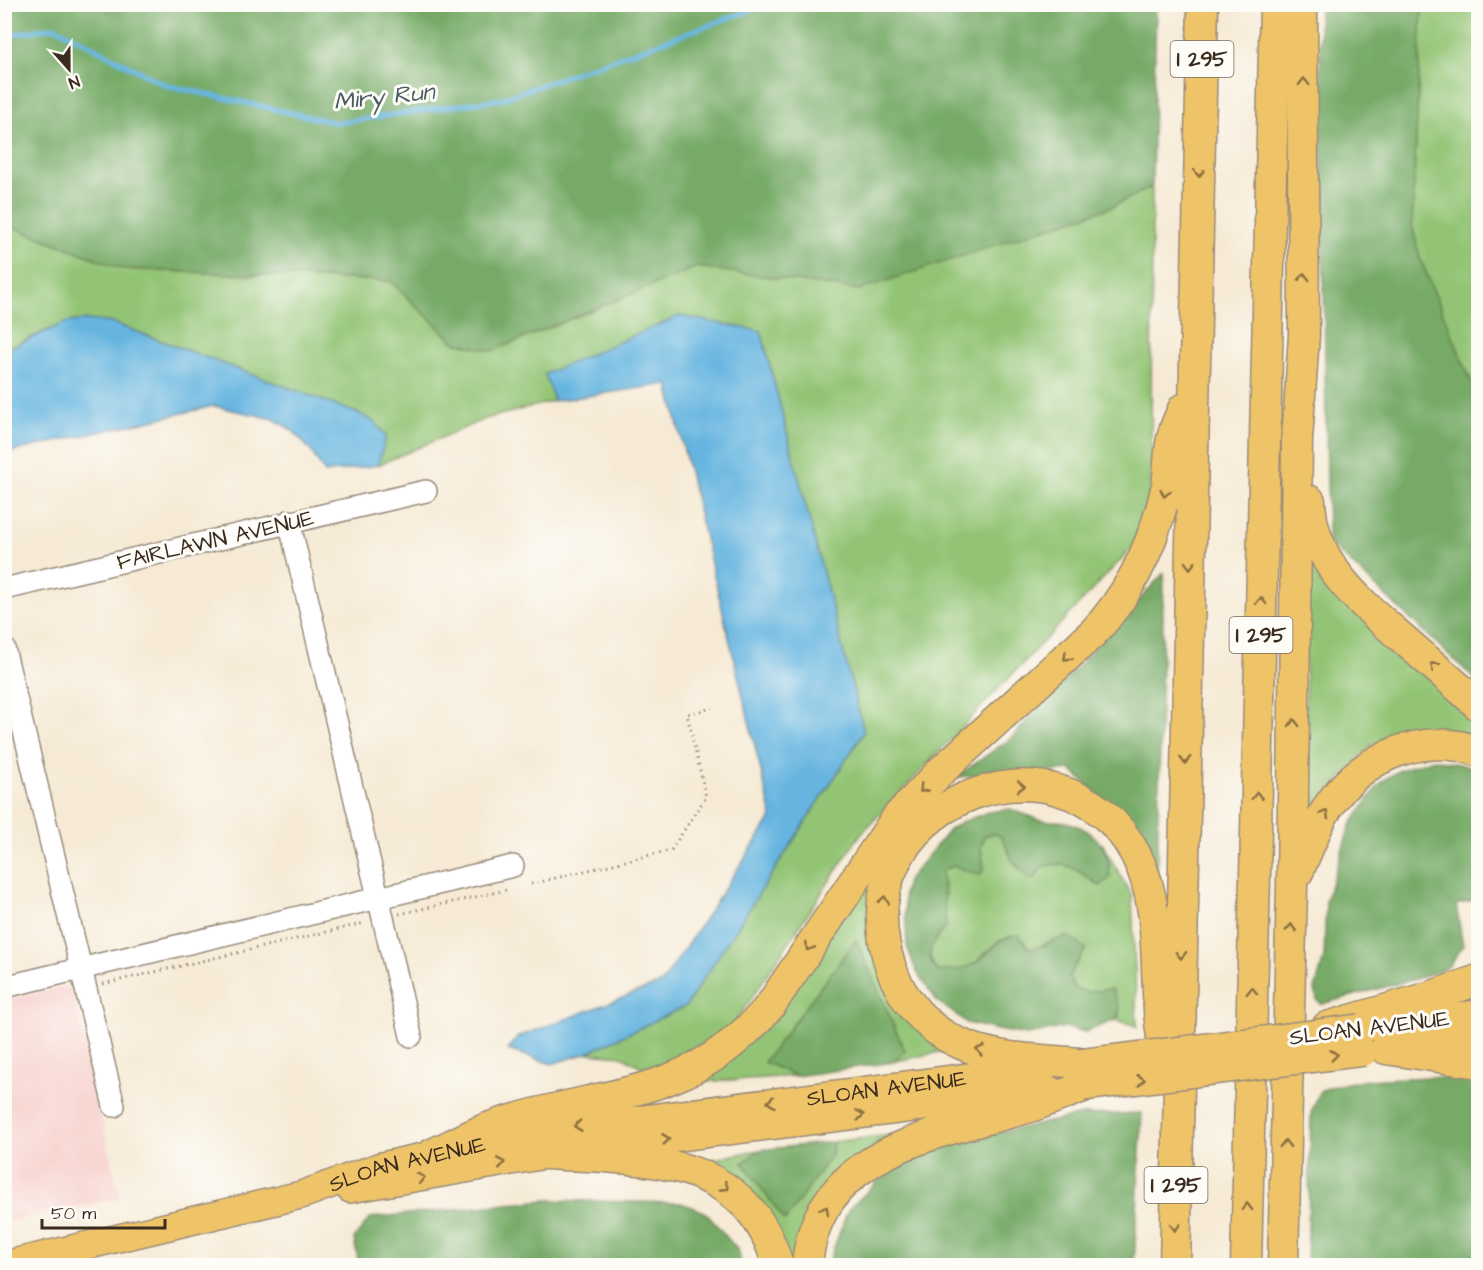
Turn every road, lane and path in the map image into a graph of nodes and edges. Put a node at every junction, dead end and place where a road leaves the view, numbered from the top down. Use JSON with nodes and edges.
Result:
{"nodes":[{"id":1,"x":1203,"y":4,"type":"edge"},
{"id":2,"x":1275,"y":4,"type":"edge"},
{"id":3,"x":1302,"y":4,"type":"edge"},
{"id":4,"x":1303,"y":378,"type":"junction"},
{"id":5,"x":1194,"y":381,"type":"junction"},
{"id":6,"x":426,"y":491,"type":"dead end"},
{"id":7,"x":288,"y":521,"type":"junction"},
{"id":8,"x":4,"y":589,"type":"edge"},
{"id":9,"x":4,"y":648,"type":"edge"},
{"id":10,"x":1479,"y":705,"type":"edge"},
{"id":11,"x":712,"y":708,"type":"dead end"},
{"id":12,"x":1479,"y":751,"type":"edge"},
{"id":13,"x":513,"y":866,"type":"dead end"},
{"id":14,"x":531,"y":884,"type":"dead end"},
{"id":15,"x":1292,"y":886,"type":"junction"},
{"id":16,"x":506,"y":890,"type":"dead end"},
{"id":17,"x":378,"y":897,"type":"junction"},
{"id":18,"x":397,"y":915,"type":"dead end"},
{"id":19,"x":371,"y":921,"type":"dead end"},
{"id":20,"x":81,"y":968,"type":"junction"},
{"id":21,"x":1479,"y":980,"type":"edge"},
{"id":22,"x":101,"y":985,"type":"dead end"},
{"id":23,"x":4,"y":987,"type":"edge"},
{"id":24,"x":1479,"y":1014,"type":"edge"},
{"id":25,"x":1302,"y":1035,"type":"joint"},
{"id":26,"x":411,"y":1036,"type":"dead end"},
{"id":27,"x":1367,"y":1036,"type":"junction"},
{"id":28,"x":1479,"y":1038,"type":"edge"},
{"id":29,"x":1479,"y":1064,"type":"edge"},
{"id":30,"x":1081,"y":1075,"type":"junction"},
{"id":31,"x":1177,"y":1105,"type":"junction"},
{"id":32,"x":114,"y":1106,"type":"dead end"},
{"id":33,"x":432,"y":1154,"type":"junction"},
{"id":34,"x":546,"y":1154,"type":"junction"},
{"id":35,"x":301,"y":1195,"type":"junction"},
{"id":36,"x":4,"y":1264,"type":"edge"},
{"id":37,"x":778,"y":1266,"type":"edge"},
{"id":38,"x":807,"y":1266,"type":"edge"},
{"id":39,"x":1175,"y":1266,"type":"edge"},
{"id":40,"x":1246,"y":1266,"type":"edge"},
{"id":41,"x":1282,"y":1266,"type":"edge"}],
"edges":[{"from":1,"to":5,"type":"highway","number":"I 295","one_way":true},
{"from":40,"to":2,"type":"highway","number":"I 295","one_way":true},
{"from":4,"to":3,"type":"highway","one_way":true},
{"from":10,"to":4,"type":"highway","one_way":true},
{"from":15,"to":4,"type":"highway","one_way":true},
{"from":5,"to":31,"type":"highway","number":"I 295","one_way":true},
{"from":5,"to":33,"type":"highway","one_way":true},
{"from":6,"to":7,"type":"street","name":"FAIRLAWN AVENUE"},
{"from":7,"to":8,"type":"street","name":"FAIRLAWN AVENUE"},
{"from":7,"to":17,"type":"street"},
{"from":9,"to":20,"type":"street"},
{"from":11,"to":14,"type":"path"},
{"from":15,"to":12,"type":"highway","one_way":true},
{"from":13,"to":17,"type":"street"},
{"from":41,"to":15,"type":"highway","one_way":true},
{"from":16,"to":18,"type":"path"},
{"from":17,"to":20,"type":"street"},
{"from":17,"to":26,"type":"street"},
{"from":19,"to":22,"type":"path"},
{"from":20,"to":23,"type":"street"},
{"from":20,"to":32,"type":"street"},
{"from":21,"to":27,"type":"highway"},
{"from":24,"to":27,"type":"main road","name":"SLOAN AVENUE"},
{"from":25,"to":27,"type":"highway","bridge":true},
{"from":25,"to":30,"type":"main road","name":"SLOAN AVENUE","bridge":true},
{"from":27,"to":28,"type":"main road","name":"SLOAN AVENUE"},
{"from":27,"to":29,"type":"highway"},
{"from":30,"to":27,"type":"main road","name":"SLOAN AVENUE","one_way":true,"bridge":true},
{"from":30,"to":31,"type":"highway","one_way":true},
{"from":30,"to":33,"type":"main road","name":"SLOAN AVENUE","one_way":true},
{"from":34,"to":30,"type":"main road","name":"SLOAN AVENUE","one_way":true},
{"from":38,"to":30,"type":"highway","one_way":true},
{"from":31,"to":39,"type":"highway","number":"I 295","one_way":true},
{"from":33,"to":35,"type":"main road","name":"SLOAN AVENUE"},
{"from":35,"to":34,"type":"main road","name":"SLOAN AVENUE","one_way":true},
{"from":34,"to":37,"type":"highway","one_way":true},
{"from":35,"to":36,"type":"main road","name":"SLOAN AVENUE"}]}
